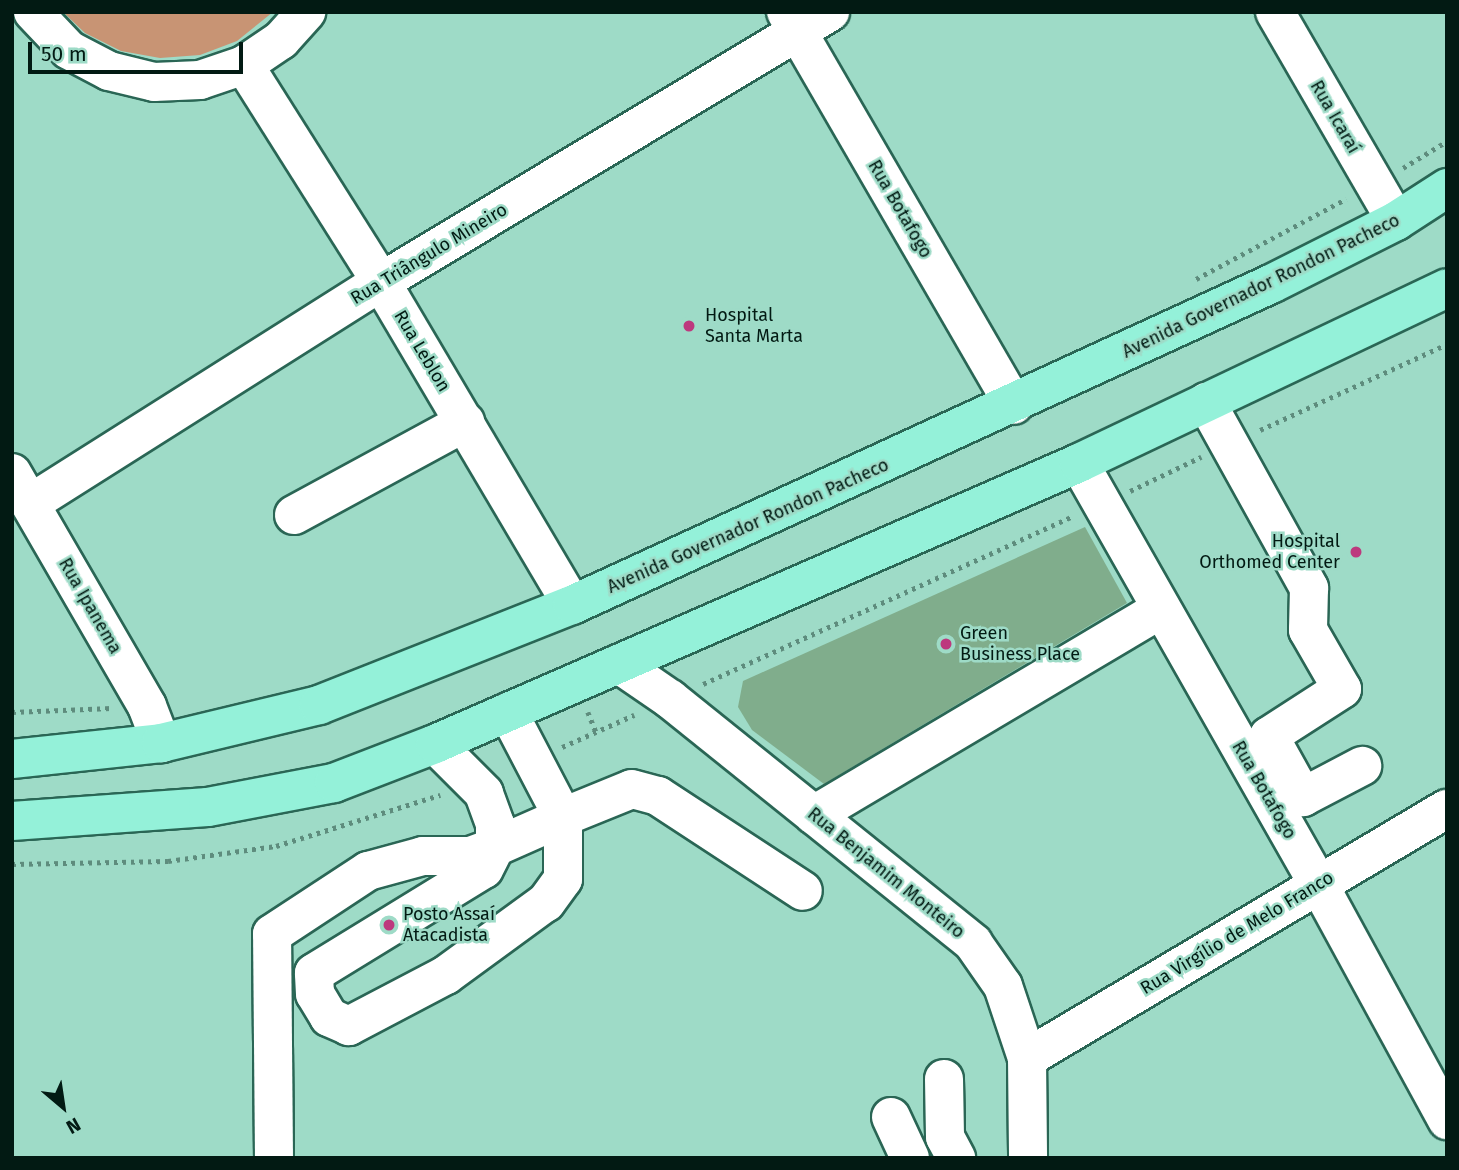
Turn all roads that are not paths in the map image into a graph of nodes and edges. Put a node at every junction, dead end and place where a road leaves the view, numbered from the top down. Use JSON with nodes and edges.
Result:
{"nodes":[{"id":1,"x":306,"y":12,"type":"edge"},
{"id":2,"x":830,"y":12,"type":"edge"},
{"id":3,"x":1275,"y":12,"type":"edge"},
{"id":4,"x":31,"y":18,"type":"edge"},
{"id":5,"x":792,"y":22,"type":"edge"},
{"id":6,"x":244,"y":65,"type":"junction"},
{"id":7,"x":1447,"y":188,"type":"edge"},
{"id":8,"x":1396,"y":221,"type":"junction"},
{"id":9,"x":382,"y":282,"type":"junction"},
{"id":10,"x":1444,"y":298,"type":"edge"},
{"id":11,"x":1206,"y":402,"type":"junction"},
{"id":12,"x":1014,"y":405,"type":"junction"},
{"id":13,"x":465,"y":422,"type":"junction"},
{"id":14,"x":1079,"y":463,"type":"junction"},
{"id":15,"x":22,"y":488,"type":"edge"},
{"id":16,"x":294,"y":515,"type":"dead end"},
{"id":17,"x":572,"y":605,"type":"junction"},
{"id":18,"x":1159,"y":610,"type":"junction"},
{"id":19,"x":619,"y":664,"type":"junction"},
{"id":20,"x":508,"y":712,"type":"junction"},
{"id":21,"x":162,"y":743,"type":"junction"},
{"id":22,"x":435,"y":744,"type":"junction"},
{"id":23,"x":12,"y":759,"type":"edge"},
{"id":24,"x":1362,"y":766,"type":"dead end"},
{"id":25,"x":1447,"y":809,"type":"edge"},
{"id":26,"x":814,"y":815,"type":"junction"},
{"id":27,"x":563,"y":817,"type":"junction"},
{"id":28,"x":12,"y":821,"type":"edge"},
{"id":29,"x":495,"y":846,"type":"junction"},
{"id":30,"x":1320,"y":885,"type":"junction"},
{"id":31,"x":803,"y":891,"type":"dead end"},
{"id":32,"x":1027,"y":1058,"type":"junction"},
{"id":33,"x":944,"y":1079,"type":"dead end"},
{"id":34,"x":891,"y":1117,"type":"dead end"},
{"id":35,"x":1447,"y":1120,"type":"edge"},
{"id":36,"x":274,"y":1158,"type":"edge"},
{"id":37,"x":910,"y":1158,"type":"edge"},
{"id":38,"x":956,"y":1158,"type":"edge"},
{"id":39,"x":1028,"y":1158,"type":"edge"}],
"edges":[{"from":1,"to":6,"type":"street"},
{"from":2,"to":5,"type":"street","name":"Rua Triângulo Mineiro"},
{"from":3,"to":8,"type":"street","name":"Rua Icaraí"},
{"from":4,"to":6,"type":"street"},
{"from":5,"to":9,"type":"street","name":"Rua Triângulo Mineiro"},
{"from":5,"to":12,"type":"street","name":"Rua Botafogo"},
{"from":6,"to":9,"type":"street","name":"Rua Leblon"},
{"from":7,"to":8,"type":"main road","name":"Avenida Governador Rondon Pacheco"},
{"from":8,"to":12,"type":"main road","name":"Avenida Governador Rondon Pacheco"},
{"from":9,"to":13,"type":"street","name":"Rua Leblon"},
{"from":9,"to":15,"type":"street","name":"Rua Triângulo Mineiro"},
{"from":10,"to":11,"type":"main road"},
{"from":11,"to":14,"type":"main road"},
{"from":11,"to":24,"type":"street"},
{"from":12,"to":17,"type":"main road","name":"Avenida Governador Rondon Pacheco"},
{"from":13,"to":16,"type":"street"},
{"from":13,"to":17,"type":"street","name":"Rua Leblon"},
{"from":14,"to":18,"type":"street","name":"Rua Botafogo"},
{"from":14,"to":19,"type":"main road"},
{"from":15,"to":21,"type":"street","name":"Rua Ipanema"},
{"from":17,"to":21,"type":"main road","name":"Avenida Governador Rondon Pacheco"},
{"from":18,"to":26,"type":"street"},
{"from":18,"to":30,"type":"street","name":"Rua Botafogo"},
{"from":19,"to":20,"type":"main road"},
{"from":19,"to":26,"type":"street","name":"Rua Benjamim Monteiro"},
{"from":20,"to":22,"type":"main road"},
{"from":20,"to":27,"type":"street"},
{"from":21,"to":23,"type":"main road","name":"Avenida Governador Rondon Pacheco"},
{"from":22,"to":28,"type":"main road"},
{"from":22,"to":29,"type":"street"},
{"from":25,"to":30,"type":"street","name":"Rua Virgílio de Melo Franco"},
{"from":26,"to":32,"type":"street","name":"Rua Benjamim Monteiro"},
{"from":27,"to":29,"type":"street"},
{"from":27,"to":29,"type":"street"},
{"from":27,"to":31,"type":"street"},
{"from":29,"to":36,"type":"street"},
{"from":30,"to":32,"type":"street","name":"Rua Virgílio de Melo Franco"},
{"from":30,"to":35,"type":"street","name":"Rua Botafogo"},
{"from":32,"to":39,"type":"street","name":"Rua Benjamim Monteiro"},
{"from":33,"to":38,"type":"street"},
{"from":34,"to":37,"type":"street"}]}
